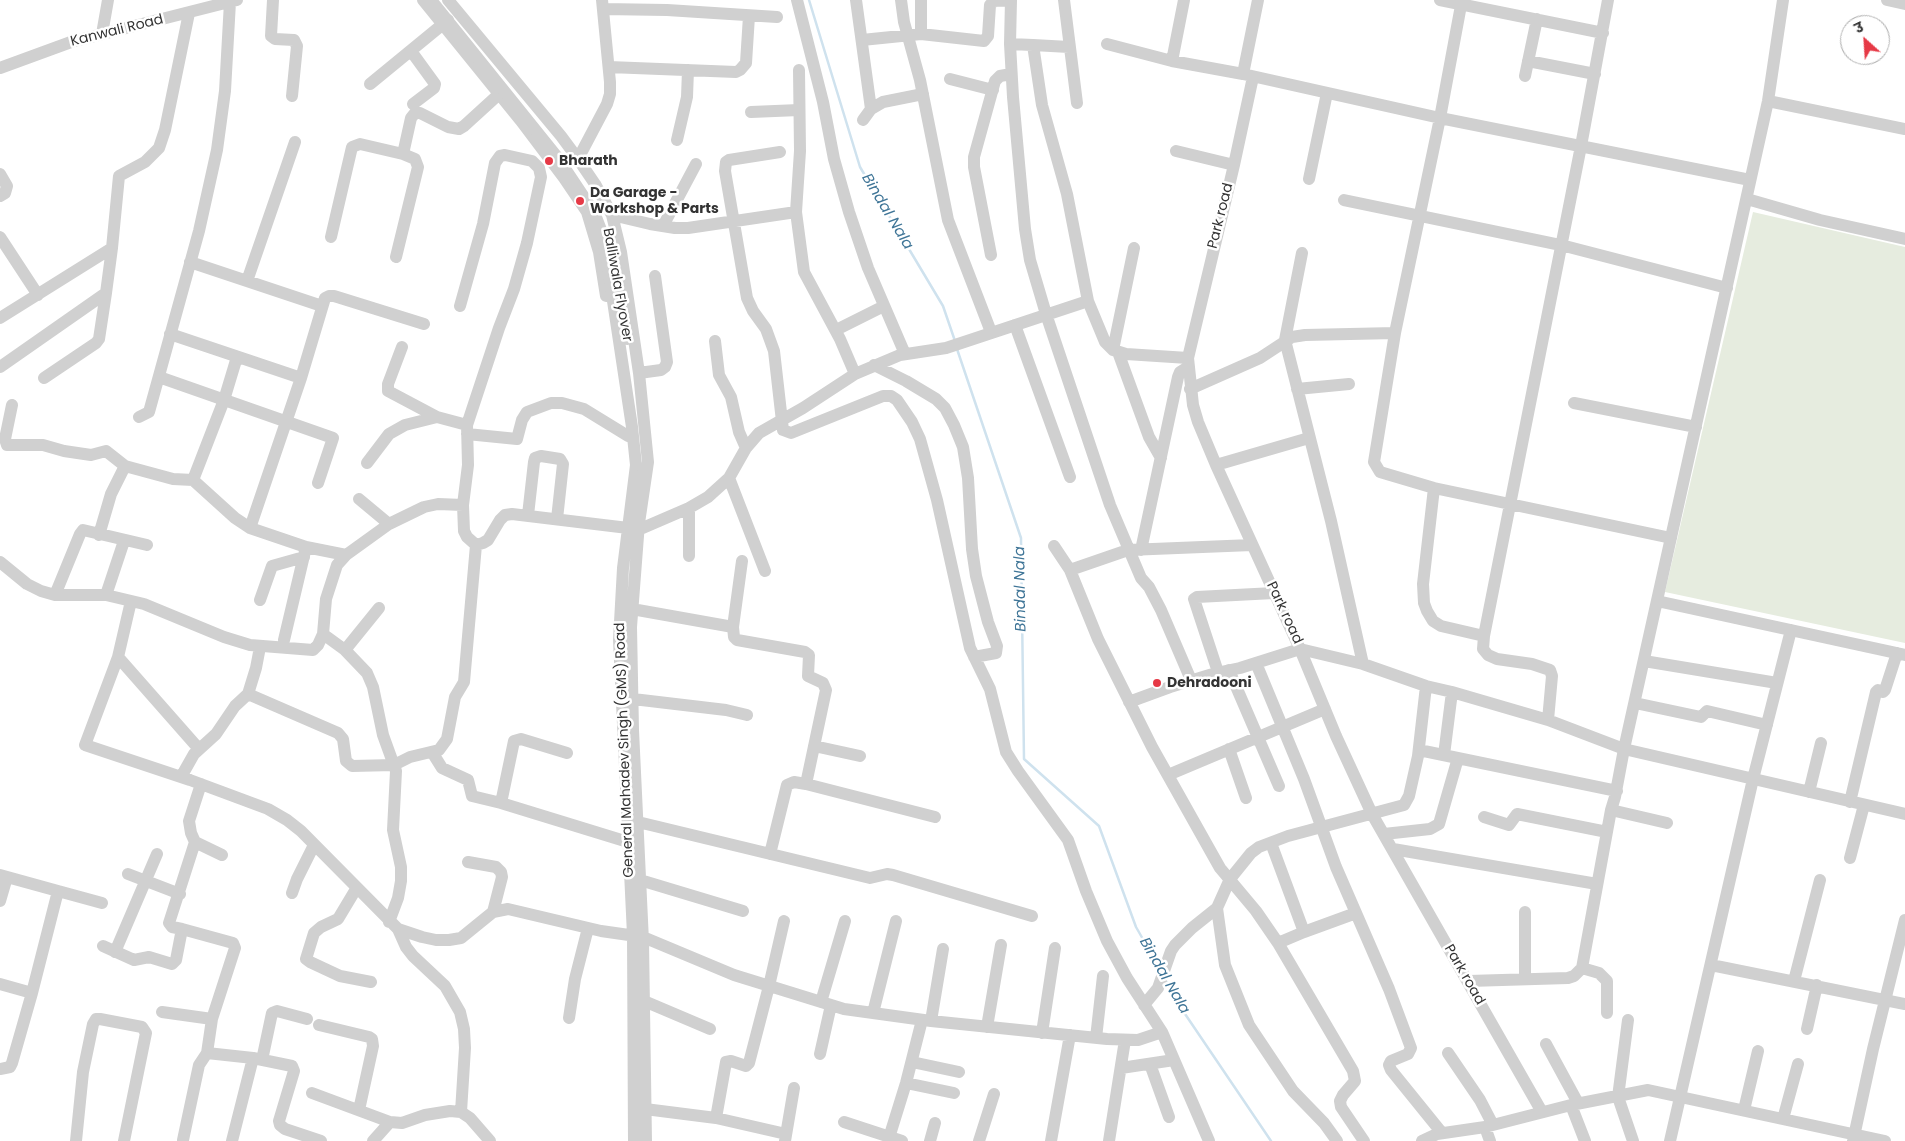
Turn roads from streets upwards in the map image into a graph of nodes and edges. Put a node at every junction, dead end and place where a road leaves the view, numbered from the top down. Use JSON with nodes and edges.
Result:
{"nodes":[{"id":1,"x":108,"y":0,"type":"edge"},
{"id":2,"x":273,"y":0,"type":"edge"},
{"id":3,"x":423,"y":0,"type":"edge"},
{"id":4,"x":431,"y":0,"type":"edge"},
{"id":5,"x":438,"y":0,"type":"edge"},
{"id":6,"x":448,"y":0,"type":"edge"},
{"id":7,"x":797,"y":0,"type":"edge"},
{"id":8,"x":856,"y":0,"type":"edge"},
{"id":9,"x":901,"y":0,"type":"edge"},
{"id":10,"x":921,"y":0,"type":"edge"},
{"id":11,"x":1009,"y":0,"type":"edge"},
{"id":12,"x":1064,"y":0,"type":"edge"},
{"id":13,"x":1184,"y":0,"type":"edge"},
{"id":14,"x":1258,"y":0,"type":"edge"},
{"id":15,"x":1440,"y":0,"type":"edge"},
{"id":16,"x":1608,"y":0,"type":"edge"},
{"id":17,"x":1783,"y":0,"type":"edge"},
{"id":18,"x":1887,"y":0,"type":"edge"},
{"id":19,"x":234,"y":1,"type":"edge"},
{"id":20,"x":1462,"y":2,"type":"edge"},
{"id":21,"x":602,"y":4,"type":"edge"},
{"id":22,"x":1905,"y":4,"type":"edge"},
{"id":23,"x":667,"y":5,"type":"edge"},
{"id":24,"x":457,"y":11,"type":"junction"},
{"id":25,"x":189,"y":13,"type":"junction"},
{"id":26,"x":749,"y":16,"type":"junction"},
{"id":27,"x":777,"y":17,"type":"dead end"},
{"id":28,"x":1537,"y":19,"type":"junction"},
{"id":29,"x":443,"y":26,"type":"junction"},
{"id":30,"x":1603,"y":33,"type":"junction"},
{"id":31,"x":102,"y":34,"type":"junction"},
{"id":32,"x":921,"y":34,"type":"junction"},
{"id":33,"x":908,"y":35,"type":"junction"},
{"id":34,"x":479,"y":37,"type":"junction"},
{"id":35,"x":862,"y":40,"type":"junction"},
{"id":36,"x":1010,"y":44,"type":"junction"},
{"id":37,"x":1107,"y":44,"type":"dead end"},
{"id":38,"x":1033,"y":45,"type":"junction"},
{"id":39,"x":1069,"y":48,"type":"junction"},
{"id":40,"x":462,"y":50,"type":"junction"},
{"id":41,"x":411,"y":51,"type":"junction"},
{"id":42,"x":1172,"y":61,"type":"junction"},
{"id":43,"x":1528,"y":61,"type":"junction"},
{"id":44,"x":609,"y":66,"type":"junction"},
{"id":45,"x":0,"y":68,"type":"edge"},
{"id":46,"x":688,"y":70,"type":"junction"},
{"id":47,"x":799,"y":70,"type":"dead end"},
{"id":48,"x":1011,"y":74,"type":"junction"},
{"id":49,"x":1595,"y":74,"type":"junction"},
{"id":50,"x":1248,"y":75,"type":"junction"},
{"id":51,"x":1525,"y":76,"type":"dead end"},
{"id":52,"x":950,"y":80,"type":"dead end"},
{"id":53,"x":370,"y":84,"type":"dead end"},
{"id":54,"x":992,"y":90,"type":"junction"},
{"id":55,"x":1327,"y":93,"type":"junction"},
{"id":56,"x":922,"y":94,"type":"junction"},
{"id":57,"x":498,"y":95,"type":"junction"},
{"id":58,"x":292,"y":96,"type":"dead end"},
{"id":59,"x":1768,"y":102,"type":"junction"},
{"id":60,"x":1077,"y":103,"type":"dead end"},
{"id":61,"x":413,"y":104,"type":"dead end"},
{"id":62,"x":871,"y":109,"type":"junction"},
{"id":63,"x":799,"y":110,"type":"junction"},
{"id":64,"x":751,"y":112,"type":"dead end"},
{"id":65,"x":1440,"y":118,"type":"junction"},
{"id":66,"x":862,"y":120,"type":"dead end"},
{"id":67,"x":1905,"y":129,"type":"edge"},
{"id":68,"x":677,"y":140,"type":"dead end"},
{"id":69,"x":295,"y":142,"type":"dead end"},
{"id":70,"x":1581,"y":146,"type":"junction"},
{"id":71,"x":1176,"y":151,"type":"dead end"},
{"id":72,"x":780,"y":152,"type":"dead end"},
{"id":73,"x":403,"y":154,"type":"junction"},
{"id":74,"x":578,"y":159,"type":"junction"},
{"id":75,"x":696,"y":164,"type":"dead end"},
{"id":76,"x":1234,"y":165,"type":"junction"},
{"id":77,"x":0,"y":174,"type":"edge"},
{"id":78,"x":1309,"y":179,"type":"dead end"},
{"id":79,"x":1750,"y":180,"type":"junction"},
{"id":80,"x":0,"y":196,"type":"edge"},
{"id":81,"x":1344,"y":200,"type":"dead end"},
{"id":82,"x":1747,"y":200,"type":"junction"},
{"id":83,"x":796,"y":212,"type":"junction"},
{"id":84,"x":612,"y":215,"type":"junction"},
{"id":85,"x":1420,"y":215,"type":"junction"},
{"id":86,"x":735,"y":222,"type":"junction"},
{"id":87,"x":663,"y":226,"type":"junction"},
{"id":88,"x":0,"y":237,"type":"edge"},
{"id":89,"x":331,"y":237,"type":"dead end"},
{"id":90,"x":1905,"y":239,"type":"edge"},
{"id":91,"x":1562,"y":246,"type":"junction"},
{"id":92,"x":112,"y":248,"type":"junction"},
{"id":93,"x":1134,"y":248,"type":"dead end"},
{"id":94,"x":1302,"y":253,"type":"dead end"},
{"id":95,"x":991,"y":254,"type":"dead end"},
{"id":96,"x":396,"y":257,"type":"dead end"},
{"id":97,"x":190,"y":262,"type":"junction"},
{"id":98,"x":655,"y":276,"type":"dead end"},
{"id":99,"x":247,"y":281,"type":"junction"},
{"id":100,"x":1727,"y":288,"type":"junction"},
{"id":101,"x":106,"y":293,"type":"junction"},
{"id":102,"x":38,"y":294,"type":"junction"},
{"id":103,"x":1088,"y":302,"type":"junction"},
{"id":104,"x":322,"y":306,"type":"junction"},
{"id":105,"x":460,"y":306,"type":"dead end"},
{"id":106,"x":884,"y":306,"type":"junction"},
{"id":107,"x":1046,"y":314,"type":"junction"},
{"id":108,"x":0,"y":318,"type":"edge"},
{"id":109,"x":424,"y":324,"type":"dead end"},
{"id":110,"x":1015,"y":325,"type":"junction"},
{"id":111,"x":836,"y":330,"type":"junction"},
{"id":112,"x":991,"y":332,"type":"junction"},
{"id":113,"x":1395,"y":333,"type":"junction"},
{"id":114,"x":170,"y":334,"type":"junction"},
{"id":115,"x":1285,"y":340,"type":"junction"},
{"id":116,"x":715,"y":341,"type":"dead end"},
{"id":117,"x":402,"y":347,"type":"dead end"},
{"id":118,"x":1116,"y":351,"type":"junction"},
{"id":119,"x":905,"y":354,"type":"junction"},
{"id":120,"x":237,"y":357,"type":"junction"},
{"id":121,"x":1188,"y":363,"type":"junction"},
{"id":122,"x":874,"y":365,"type":"junction"},
{"id":123,"x":0,"y":367,"type":"edge"},
{"id":124,"x":639,"y":373,"type":"junction"},
{"id":125,"x":855,"y":374,"type":"junction"},
{"id":126,"x":159,"y":377,"type":"junction"},
{"id":127,"x":44,"y":378,"type":"dead end"},
{"id":128,"x":301,"y":378,"type":"junction"},
{"id":129,"x":1349,"y":384,"type":"dead end"},
{"id":130,"x":1190,"y":389,"type":"junction"},
{"id":131,"x":1297,"y":389,"type":"junction"},
{"id":132,"x":224,"y":400,"type":"junction"},
{"id":133,"x":1574,"y":403,"type":"dead end"},
{"id":134,"x":12,"y":405,"type":"dead end"},
{"id":135,"x":139,"y":417,"type":"dead end"},
{"id":136,"x":436,"y":417,"type":"junction"},
{"id":137,"x":781,"y":421,"type":"junction"},
{"id":138,"x":286,"y":423,"type":"junction"},
{"id":139,"x":1696,"y":427,"type":"junction"},
{"id":140,"x":467,"y":429,"type":"junction"},
{"id":141,"x":628,"y":436,"type":"junction"},
{"id":142,"x":1309,"y":438,"type":"junction"},
{"id":143,"x":746,"y":448,"type":"junction"},
{"id":144,"x":1161,"y":458,"type":"junction"},
{"id":145,"x":367,"y":463,"type":"dead end"},
{"id":146,"x":1216,"y":465,"type":"junction"},
{"id":147,"x":126,"y":466,"type":"junction"},
{"id":148,"x":640,"y":470,"type":"junction"},
{"id":149,"x":1070,"y":477,"type":"dead end"},
{"id":150,"x":729,"y":478,"type":"junction"},
{"id":151,"x":193,"y":480,"type":"junction"},
{"id":152,"x":318,"y":484,"type":"dead end"},
{"id":153,"x":1434,"y":488,"type":"junction"},
{"id":154,"x":359,"y":500,"type":"dead end"},
{"id":155,"x":1510,"y":504,"type":"junction"},
{"id":156,"x":463,"y":505,"type":"junction"},
{"id":157,"x":689,"y":508,"type":"junction"},
{"id":158,"x":528,"y":514,"type":"junction"},
{"id":159,"x":557,"y":520,"type":"junction"},
{"id":160,"x":390,"y":524,"type":"junction"},
{"id":161,"x":250,"y":528,"type":"junction"},
{"id":162,"x":633,"y":529,"type":"junction"},
{"id":163,"x":99,"y":535,"type":"junction"},
{"id":164,"x":1671,"y":538,"type":"junction"},
{"id":165,"x":124,"y":541,"type":"junction"},
{"id":166,"x":147,"y":545,"type":"dead end"},
{"id":167,"x":476,"y":545,"type":"junction"},
{"id":168,"x":1252,"y":545,"type":"junction"},
{"id":169,"x":1054,"y":546,"type":"dead end"},
{"id":170,"x":1134,"y":550,"type":"junction"},
{"id":171,"x":305,"y":552,"type":"junction"},
{"id":172,"x":346,"y":554,"type":"junction"},
{"id":173,"x":689,"y":556,"type":"dead end"},
{"id":174,"x":742,"y":560,"type":"dead end"},
{"id":175,"x":0,"y":562,"type":"edge"},
{"id":176,"x":1070,"y":570,"type":"junction"},
{"id":177,"x":765,"y":571,"type":"dead end"},
{"id":178,"x":1274,"y":593,"type":"junction"},
{"id":179,"x":56,"y":595,"type":"junction"},
{"id":180,"x":106,"y":595,"type":"junction"},
{"id":181,"x":260,"y":600,"type":"dead end"},
{"id":182,"x":131,"y":601,"type":"junction"},
{"id":183,"x":1657,"y":601,"type":"junction"},
{"id":184,"x":380,"y":608,"type":"dead end"},
{"id":185,"x":632,"y":609,"type":"junction"},
{"id":186,"x":733,"y":627,"type":"junction"},
{"id":187,"x":1791,"y":630,"type":"junction"},
{"id":188,"x":323,"y":634,"type":"junction"},
{"id":189,"x":1484,"y":636,"type":"junction"},
{"id":190,"x":284,"y":640,"type":"dead end"},
{"id":191,"x":260,"y":647,"type":"junction"},
{"id":192,"x":1300,"y":649,"type":"junction"},
{"id":193,"x":345,"y":650,"type":"junction"},
{"id":194,"x":1901,"y":654,"type":"edge"},
{"id":195,"x":118,"y":657,"type":"junction"},
{"id":196,"x":974,"y":657,"type":"junction"},
{"id":197,"x":1644,"y":662,"type":"junction"},
{"id":198,"x":1256,"y":663,"type":"junction"},
{"id":199,"x":1363,"y":664,"type":"junction"},
{"id":200,"x":1223,"y":671,"type":"junction"},
{"id":201,"x":1191,"y":680,"type":"junction"},
{"id":202,"x":1777,"y":683,"type":"junction"},
{"id":203,"x":1426,"y":686,"type":"junction"},
{"id":204,"x":1452,"y":692,"type":"junction"},
{"id":205,"x":248,"y":694,"type":"junction"},
{"id":206,"x":633,"y":699,"type":"junction"},
{"id":207,"x":1130,"y":702,"type":"junction"},
{"id":208,"x":1635,"y":703,"type":"junction"},
{"id":209,"x":1324,"y":709,"type":"junction"},
{"id":210,"x":747,"y":714,"type":"dead end"},
{"id":211,"x":1548,"y":720,"type":"junction"},
{"id":212,"x":1767,"y":725,"type":"junction"},
{"id":213,"x":1283,"y":726,"type":"junction"},
{"id":214,"x":1258,"y":737,"type":"junction"},
{"id":215,"x":1821,"y":744,"type":"dead end"},
{"id":216,"x":814,"y":746,"type":"junction"},
{"id":217,"x":199,"y":749,"type":"junction"},
{"id":218,"x":1229,"y":749,"type":"junction"},
{"id":219,"x":1624,"y":749,"type":"junction"},
{"id":220,"x":1419,"y":750,"type":"junction"},
{"id":221,"x":432,"y":752,"type":"junction"},
{"id":222,"x":567,"y":753,"type":"dead end"},
{"id":223,"x":1444,"y":755,"type":"junction"},
{"id":224,"x":860,"y":756,"type":"dead end"},
{"id":225,"x":1458,"y":758,"type":"junction"},
{"id":226,"x":394,"y":765,"type":"junction"},
{"id":227,"x":1168,"y":775,"type":"junction"},
{"id":228,"x":180,"y":777,"type":"junction"},
{"id":229,"x":1753,"y":779,"type":"junction"},
{"id":230,"x":201,"y":784,"type":"junction"},
{"id":231,"x":806,"y":784,"type":"junction"},
{"id":232,"x":1279,"y":786,"type":"dead end"},
{"id":233,"x":1616,"y":791,"type":"junction"},
{"id":234,"x":1809,"y":792,"type":"junction"},
{"id":235,"x":1246,"y":798,"type":"dead end"},
{"id":236,"x":1850,"y":802,"type":"junction"},
{"id":237,"x":501,"y":803,"type":"junction"},
{"id":238,"x":1864,"y":805,"type":"junction"},
{"id":239,"x":1611,"y":810,"type":"junction"},
{"id":240,"x":1372,"y":814,"type":"junction"},
{"id":241,"x":1905,"y":814,"type":"edge"},
{"id":242,"x":935,"y":817,"type":"dead end"},
{"id":243,"x":1484,"y":817,"type":"dead end"},
{"id":244,"x":638,"y":822,"type":"junction"},
{"id":245,"x":1667,"y":823,"type":"dead end"},
{"id":246,"x":1322,"y":827,"type":"junction"},
{"id":247,"x":1607,"y":832,"type":"junction"},
{"id":248,"x":1384,"y":834,"type":"junction"},
{"id":249,"x":196,"y":842,"type":"junction"},
{"id":250,"x":628,"y":842,"type":"junction"},
{"id":251,"x":1271,"y":843,"type":"junction"},
{"id":252,"x":314,"y":845,"type":"junction"},
{"id":253,"x":1393,"y":849,"type":"junction"},
{"id":254,"x":157,"y":854,"type":"dead end"},
{"id":255,"x":770,"y":854,"type":"junction"},
{"id":256,"x":222,"y":855,"type":"dead end"},
{"id":257,"x":1850,"y":858,"type":"dead end"},
{"id":258,"x":468,"y":862,"type":"dead end"},
{"id":259,"x":128,"y":874,"type":"dead end"},
{"id":260,"x":3,"y":876,"type":"edge"},
{"id":261,"x":1230,"y":879,"type":"junction"},
{"id":262,"x":640,"y":880,"type":"junction"},
{"id":263,"x":1820,"y":880,"type":"dead end"},
{"id":264,"x":146,"y":881,"type":"junction"},
{"id":265,"x":1597,"y":884,"type":"junction"},
{"id":266,"x":356,"y":888,"type":"junction"},
{"id":267,"x":58,"y":892,"type":"junction"},
{"id":268,"x":292,"y":893,"type":"dead end"},
{"id":269,"x":180,"y":894,"type":"junction"},
{"id":270,"x":0,"y":901,"type":"edge"},
{"id":271,"x":102,"y":903,"type":"dead end"},
{"id":272,"x":1217,"y":908,"type":"junction"},
{"id":273,"x":743,"y":911,"type":"dead end"},
{"id":274,"x":493,"y":912,"type":"junction"},
{"id":275,"x":1525,"y":912,"type":"dead end"},
{"id":276,"x":1356,"y":913,"type":"junction"},
{"id":277,"x":1032,"y":916,"type":"dead end"},
{"id":278,"x":1905,"y":920,"type":"edge"},
{"id":279,"x":784,"y":921,"type":"dead end"},
{"id":280,"x":844,"y":921,"type":"dead end"},
{"id":281,"x":896,"y":921,"type":"dead end"},
{"id":282,"x":393,"y":926,"type":"junction"},
{"id":283,"x":588,"y":928,"type":"junction"},
{"id":284,"x":182,"y":929,"type":"junction"},
{"id":285,"x":1304,"y":932,"type":"junction"},
{"id":286,"x":638,"y":936,"type":"junction"},
{"id":287,"x":1278,"y":943,"type":"junction"},
{"id":288,"x":1000,"y":945,"type":"dead end"},
{"id":289,"x":103,"y":946,"type":"dead end"},
{"id":290,"x":1055,"y":948,"type":"dead end"},
{"id":291,"x":943,"y":949,"type":"dead end"},
{"id":292,"x":115,"y":952,"type":"junction"},
{"id":293,"x":1711,"y":965,"type":"junction"},
{"id":294,"x":1582,"y":968,"type":"junction"},
{"id":295,"x":1103,"y":976,"type":"dead end"},
{"id":296,"x":1525,"y":979,"type":"junction"},
{"id":297,"x":1469,"y":981,"type":"junction"},
{"id":298,"x":1794,"y":981,"type":"junction"},
{"id":299,"x":372,"y":982,"type":"dead end"},
{"id":300,"x":0,"y":984,"type":"edge"},
{"id":301,"x":769,"y":986,"type":"junction"},
{"id":302,"x":1817,"y":986,"type":"junction"},
{"id":303,"x":32,"y":993,"type":"junction"},
{"id":304,"x":1885,"y":1000,"type":"junction"},
{"id":305,"x":644,"y":1001,"type":"junction"},
{"id":306,"x":826,"y":1003,"type":"junction"},
{"id":307,"x":1905,"y":1004,"type":"edge"},
{"id":308,"x":1144,"y":1005,"type":"junction"},
{"id":309,"x":162,"y":1012,"type":"dead end"},
{"id":310,"x":873,"y":1013,"type":"junction"},
{"id":311,"x":1607,"y":1013,"type":"dead end"},
{"id":312,"x":569,"y":1018,"type":"dead end"},
{"id":313,"x":212,"y":1019,"type":"junction"},
{"id":314,"x":307,"y":1019,"type":"dead end"},
{"id":315,"x":927,"y":1020,"type":"junction"},
{"id":316,"x":1628,"y":1020,"type":"dead end"},
{"id":317,"x":319,"y":1025,"type":"dead end"},
{"id":318,"x":987,"y":1027,"type":"junction"},
{"id":319,"x":710,"y":1029,"type":"dead end"},
{"id":320,"x":1807,"y":1029,"type":"dead end"},
{"id":321,"x":1162,"y":1032,"type":"junction"},
{"id":322,"x":1042,"y":1033,"type":"junction"},
{"id":323,"x":1070,"y":1035,"type":"junction"},
{"id":324,"x":1096,"y":1038,"type":"junction"},
{"id":325,"x":1125,"y":1040,"type":"junction"},
{"id":326,"x":1546,"y":1044,"type":"dead end"},
{"id":327,"x":1758,"y":1051,"type":"dead end"},
{"id":328,"x":207,"y":1053,"type":"junction"},
{"id":329,"x":1448,"y":1053,"type":"dead end"},
{"id":330,"x":820,"y":1054,"type":"dead end"},
{"id":331,"x":257,"y":1059,"type":"junction"},
{"id":332,"x":1174,"y":1060,"type":"junction"},
{"id":333,"x":912,"y":1062,"type":"junction"},
{"id":334,"x":1150,"y":1064,"type":"junction"},
{"id":335,"x":1798,"y":1064,"type":"dead end"},
{"id":336,"x":1121,"y":1068,"type":"junction"},
{"id":337,"x":0,"y":1069,"type":"edge"},
{"id":338,"x":959,"y":1072,"type":"dead end"},
{"id":339,"x":906,"y":1083,"type":"junction"},
{"id":340,"x":794,"y":1088,"type":"dead end"},
{"id":341,"x":312,"y":1093,"type":"dead end"},
{"id":342,"x":954,"y":1093,"type":"dead end"},
{"id":343,"x":994,"y":1094,"type":"dead end"},
{"id":344,"x":1681,"y":1096,"type":"junction"},
{"id":345,"x":1618,"y":1097,"type":"junction"},
{"id":346,"x":1574,"y":1104,"type":"junction"},
{"id":347,"x":645,"y":1109,"type":"junction"},
{"id":348,"x":359,"y":1110,"type":"junction"},
{"id":349,"x":1744,"y":1110,"type":"junction"},
{"id":350,"x":460,"y":1112,"type":"junction"},
{"id":351,"x":1542,"y":1112,"type":"junction"},
{"id":352,"x":1169,"y":1117,"type":"dead end"},
{"id":353,"x":716,"y":1118,"type":"junction"},
{"id":354,"x":1783,"y":1120,"type":"junction"},
{"id":355,"x":390,"y":1122,"type":"junction"},
{"id":356,"x":844,"y":1122,"type":"dead end"},
{"id":357,"x":935,"y":1123,"type":"dead end"},
{"id":358,"x":1489,"y":1126,"type":"junction"},
{"id":359,"x":1442,"y":1133,"type":"junction"},
{"id":360,"x":786,"y":1138,"type":"edge"},
{"id":361,"x":1853,"y":1138,"type":"edge"},
{"id":362,"x":183,"y":1140,"type":"edge"},
{"id":363,"x":893,"y":1140,"type":"edge"},
{"id":364,"x":76,"y":1141,"type":"edge"},
{"id":365,"x":124,"y":1141,"type":"edge"},
{"id":366,"x":232,"y":1141,"type":"edge"},
{"id":367,"x":320,"y":1141,"type":"edge"},
{"id":368,"x":373,"y":1141,"type":"edge"},
{"id":369,"x":490,"y":1141,"type":"edge"},
{"id":370,"x":634,"y":1141,"type":"edge"},
{"id":371,"x":646,"y":1141,"type":"edge"},
{"id":372,"x":930,"y":1141,"type":"edge"},
{"id":373,"x":979,"y":1141,"type":"edge"},
{"id":374,"x":1051,"y":1141,"type":"edge"},
{"id":375,"x":1109,"y":1141,"type":"edge"},
{"id":376,"x":1209,"y":1141,"type":"edge"},
{"id":377,"x":1337,"y":1141,"type":"edge"},
{"id":378,"x":1364,"y":1141,"type":"edge"},
{"id":379,"x":1422,"y":1141,"type":"edge"},
{"id":380,"x":1490,"y":1141,"type":"edge"},
{"id":381,"x":1585,"y":1141,"type":"edge"},
{"id":382,"x":1633,"y":1141,"type":"edge"},
{"id":383,"x":1670,"y":1141,"type":"edge"},
{"id":384,"x":1885,"y":1141,"type":"edge"}],
"edges":[{"from":1,"to":31,"type":"street"},
{"from":2,"to":58,"type":"street"},
{"from":3,"to":29,"type":"street","name":"General Mahadev Singh (GMS) Road"},
{"from":4,"to":148,"type":"street","name":"Balliwala Flyover","bridge":true},
{"from":5,"to":148,"type":"street","name":"Balliwala Flyover","bridge":true},
{"from":6,"to":24,"type":"street","name":"General Mahadev Singh (GMS) Road"},
{"from":7,"to":106,"type":"street"},
{"from":8,"to":35,"type":"street"},
{"from":9,"to":33,"type":"street"},
{"from":10,"to":32,"type":"street"},
{"from":11,"to":32,"type":"street"},
{"from":11,"to":36,"type":"street"},
{"from":12,"to":39,"type":"street"},
{"from":13,"to":42,"type":"street"},
{"from":14,"to":50,"type":"street","name":"Park road"},
{"from":15,"to":20,"type":"street"},
{"from":16,"to":30,"type":"street"},
{"from":17,"to":59,"type":"street"},
{"from":18,"to":22,"type":"street"},
{"from":19,"to":25,"type":"street","name":"Kanwali Road"},
{"from":19,"to":97,"type":"street"},
{"from":20,"to":28,"type":"street"},
{"from":20,"to":65,"type":"street"},
{"from":21,"to":23,"type":"street"},
{"from":21,"to":44,"type":"street"},
{"from":23,"to":26,"type":"street"},
{"from":24,"to":29,"type":"street"},
{"from":24,"to":34,"type":"street","name":"General Mahadev Singh (GMS) Road"},
{"from":25,"to":31,"type":"street","name":"Kanwali Road"},
{"from":25,"to":92,"type":"street"},
{"from":26,"to":27,"type":"street"},
{"from":26,"to":46,"type":"street"},
{"from":28,"to":30,"type":"street"},
{"from":28,"to":43,"type":"street"},
{"from":29,"to":40,"type":"street","name":"General Mahadev Singh (GMS) Road"},
{"from":29,"to":41,"type":"street"},
{"from":30,"to":49,"type":"street"},
{"from":31,"to":45,"type":"street","name":"Kanwali Road"},
{"from":32,"to":33,"type":"street"},
{"from":33,"to":35,"type":"street"},
{"from":33,"to":56,"type":"street"},
{"from":34,"to":40,"type":"street"},
{"from":34,"to":74,"type":"street","name":"General Mahadev Singh (GMS) Road"},
{"from":35,"to":62,"type":"street"},
{"from":36,"to":38,"type":"street"},
{"from":36,"to":48,"type":"street"},
{"from":37,"to":42,"type":"street"},
{"from":38,"to":39,"type":"street"},
{"from":38,"to":103,"type":"street"},
{"from":39,"to":60,"type":"street"},
{"from":40,"to":57,"type":"street","name":"General Mahadev Singh (GMS) Road"},
{"from":41,"to":53,"type":"street"},
{"from":41,"to":61,"type":"street"},
{"from":42,"to":50,"type":"street"},
{"from":43,"to":49,"type":"street"},
{"from":43,"to":51,"type":"street"},
{"from":44,"to":46,"type":"street"},
{"from":44,"to":74,"type":"street"},
{"from":46,"to":68,"type":"street"},
{"from":47,"to":63,"type":"street"},
{"from":48,"to":54,"type":"street"},
{"from":48,"to":107,"type":"street"},
{"from":49,"to":70,"type":"street"},
{"from":50,"to":55,"type":"street"},
{"from":50,"to":76,"type":"street","name":"Park road"},
{"from":52,"to":54,"type":"street"},
{"from":54,"to":95,"type":"street"},
{"from":55,"to":65,"type":"street"},
{"from":55,"to":78,"type":"street"},
{"from":56,"to":62,"type":"street"},
{"from":56,"to":112,"type":"street"},
{"from":57,"to":73,"type":"street"},
{"from":57,"to":141,"type":"street","name":"General Mahadev Singh (GMS) Road"},
{"from":59,"to":67,"type":"street"},
{"from":59,"to":79,"type":"street"},
{"from":62,"to":66,"type":"street"},
{"from":63,"to":64,"type":"street"},
{"from":63,"to":83,"type":"street"},
{"from":65,"to":70,"type":"street"},
{"from":65,"to":85,"type":"street"},
{"from":69,"to":99,"type":"street"},
{"from":70,"to":79,"type":"street"},
{"from":70,"to":91,"type":"street"},
{"from":71,"to":76,"type":"street"},
{"from":72,"to":86,"type":"street"},
{"from":73,"to":89,"type":"street"},
{"from":73,"to":96,"type":"street"},
{"from":74,"to":84,"type":"street","name":"General Mahadev Singh (GMS) Road"},
{"from":75,"to":87,"type":"street"},
{"from":76,"to":121,"type":"street","name":"Park road"},
{"from":77,"to":80,"type":"street"},
{"from":79,"to":82,"type":"street"},
{"from":81,"to":85,"type":"street"},
{"from":82,"to":90,"type":"street"},
{"from":82,"to":100,"type":"street"},
{"from":83,"to":86,"type":"street"},
{"from":83,"to":111,"type":"street"},
{"from":84,"to":87,"type":"street"},
{"from":84,"to":124,"type":"street","name":"General Mahadev Singh (GMS) Road"},
{"from":85,"to":91,"type":"street"},
{"from":85,"to":113,"type":"street"},
{"from":86,"to":87,"type":"street"},
{"from":86,"to":137,"type":"street"},
{"from":88,"to":102,"type":"street"},
{"from":91,"to":100,"type":"street"},
{"from":91,"to":155,"type":"street"},
{"from":92,"to":101,"type":"street"},
{"from":92,"to":102,"type":"street"},
{"from":93,"to":118,"type":"street"},
{"from":94,"to":115,"type":"street"},
{"from":97,"to":99,"type":"street"},
{"from":97,"to":114,"type":"street"},
{"from":98,"to":124,"type":"street"},
{"from":99,"to":104,"type":"street"},
{"from":100,"to":139,"type":"street"},
{"from":101,"to":123,"type":"street"},
{"from":101,"to":127,"type":"street"},
{"from":102,"to":108,"type":"street"},
{"from":103,"to":107,"type":"street"},
{"from":103,"to":118,"type":"street"},
{"from":104,"to":109,"type":"street"},
{"from":104,"to":128,"type":"street"},
{"from":105,"to":140,"type":"street"},
{"from":106,"to":111,"type":"street"},
{"from":106,"to":119,"type":"street"},
{"from":107,"to":110,"type":"street"},
{"from":107,"to":170,"type":"street"},
{"from":110,"to":112,"type":"street"},
{"from":110,"to":149,"type":"street"},
{"from":111,"to":125,"type":"street"},
{"from":112,"to":119,"type":"street"},
{"from":113,"to":115,"type":"street"},
{"from":113,"to":153,"type":"street"},
{"from":114,"to":120,"type":"street"},
{"from":114,"to":126,"type":"street"},
{"from":115,"to":130,"type":"street"},
{"from":115,"to":131,"type":"street"},
{"from":116,"to":143,"type":"street"},
{"from":117,"to":136,"type":"street"},
{"from":118,"to":121,"type":"street"},
{"from":118,"to":144,"type":"street"},
{"from":119,"to":122,"type":"street"},
{"from":120,"to":128,"type":"street"},
{"from":120,"to":132,"type":"street"},
{"from":121,"to":130,"type":"street","name":"Park road"},
{"from":121,"to":144,"type":"street"},
{"from":122,"to":125,"type":"street"},
{"from":122,"to":196,"type":"street"},
{"from":124,"to":148,"type":"street","name":"General Mahadev Singh (GMS) Road"},
{"from":125,"to":137,"type":"street"},
{"from":126,"to":132,"type":"street"},
{"from":126,"to":135,"type":"street"},
{"from":128,"to":138,"type":"street"},
{"from":129,"to":131,"type":"street"},
{"from":130,"to":146,"type":"street","name":"Park road"},
{"from":131,"to":142,"type":"street"},
{"from":132,"to":138,"type":"street"},
{"from":132,"to":151,"type":"street"},
{"from":133,"to":139,"type":"street"},
{"from":134,"to":147,"type":"street"},
{"from":136,"to":140,"type":"street"},
{"from":136,"to":145,"type":"street"},
{"from":137,"to":143,"type":"street"},
{"from":137,"to":196,"type":"street"},
{"from":138,"to":152,"type":"street"},
{"from":138,"to":161,"type":"street"},
{"from":139,"to":164,"type":"street"},
{"from":140,"to":141,"type":"street"},
{"from":140,"to":156,"type":"street"},
{"from":141,"to":148,"type":"street","name":"General Mahadev Singh (GMS) Road"},
{"from":142,"to":146,"type":"street"},
{"from":142,"to":199,"type":"street"},
{"from":143,"to":150,"type":"street"},
{"from":144,"to":170,"type":"street"},
{"from":146,"to":168,"type":"street","name":"Park road"},
{"from":147,"to":151,"type":"street"},
{"from":147,"to":163,"type":"street"},
{"from":148,"to":162,"type":"street","name":"General Mahadev Singh (GMS) Road"},
{"from":150,"to":157,"type":"street"},
{"from":150,"to":177,"type":"street"},
{"from":151,"to":161,"type":"street"},
{"from":153,"to":155,"type":"street"},
{"from":153,"to":189,"type":"street"},
{"from":154,"to":160,"type":"street"},
{"from":155,"to":164,"type":"street"},
{"from":155,"to":189,"type":"street"},
{"from":156,"to":160,"type":"street"},
{"from":156,"to":167,"type":"street"},
{"from":157,"to":162,"type":"street"},
{"from":157,"to":173,"type":"street"},
{"from":158,"to":159,"type":"street"},
{"from":158,"to":159,"type":"street"},
{"from":158,"to":167,"type":"street"},
{"from":159,"to":162,"type":"street"},
{"from":160,"to":172,"type":"street"},
{"from":161,"to":171,"type":"street"},
{"from":162,"to":185,"type":"street"},
{"from":162,"to":250,"type":"street","name":"General Mahadev Singh (GMS) Road"},
{"from":163,"to":165,"type":"street"},
{"from":163,"to":179,"type":"street"},
{"from":164,"to":183,"type":"street"},
{"from":165,"to":166,"type":"street"},
{"from":165,"to":180,"type":"street"},
{"from":167,"to":221,"type":"street"},
{"from":168,"to":170,"type":"street"},
{"from":168,"to":178,"type":"street","name":"Park road"},
{"from":169,"to":176,"type":"street"},
{"from":170,"to":176,"type":"street"},
{"from":170,"to":201,"type":"street"},
{"from":171,"to":172,"type":"street"},
{"from":171,"to":181,"type":"street"},
{"from":171,"to":190,"type":"street"},
{"from":172,"to":188,"type":"street"},
{"from":174,"to":186,"type":"street"},
{"from":175,"to":179,"type":"street"},
{"from":176,"to":207,"type":"street"},
{"from":178,"to":192,"type":"street","name":"Park road"},
{"from":178,"to":200,"type":"street"},
{"from":179,"to":180,"type":"street"},
{"from":180,"to":182,"type":"street"},
{"from":182,"to":191,"type":"street"},
{"from":182,"to":195,"type":"street"},
{"from":183,"to":187,"type":"street"},
{"from":183,"to":197,"type":"street"},
{"from":184,"to":193,"type":"street"},
{"from":185,"to":186,"type":"street"},
{"from":185,"to":206,"type":"street"},
{"from":186,"to":216,"type":"street"},
{"from":187,"to":194,"type":"street"},
{"from":187,"to":202,"type":"street"},
{"from":188,"to":191,"type":"street"},
{"from":188,"to":193,"type":"street"},
{"from":189,"to":211,"type":"street"},
{"from":191,"to":205,"type":"street"},
{"from":192,"to":198,"type":"street"},
{"from":192,"to":199,"type":"street"},
{"from":192,"to":209,"type":"street","name":"Park road"},
{"from":193,"to":226,"type":"street"},
{"from":194,"to":236,"type":"street"},
{"from":195,"to":217,"type":"street"},
{"from":195,"to":228,"type":"street"},
{"from":196,"to":308,"type":"street"},
{"from":197,"to":202,"type":"street"},
{"from":197,"to":208,"type":"street"},
{"from":198,"to":200,"type":"street"},
{"from":198,"to":213,"type":"street"},
{"from":199,"to":203,"type":"street"},
{"from":200,"to":201,"type":"street"},
{"from":200,"to":214,"type":"street"},
{"from":201,"to":207,"type":"street"},
{"from":202,"to":212,"type":"street"},
{"from":203,"to":204,"type":"street"},
{"from":203,"to":220,"type":"street"},
{"from":204,"to":211,"type":"street"},
{"from":204,"to":223,"type":"street"},
{"from":205,"to":217,"type":"street"},
{"from":205,"to":226,"type":"street"},
{"from":206,"to":210,"type":"street"},
{"from":206,"to":244,"type":"street"},
{"from":207,"to":227,"type":"street"},
{"from":208,"to":212,"type":"street"},
{"from":208,"to":219,"type":"street"},
{"from":209,"to":213,"type":"street"},
{"from":209,"to":240,"type":"street","name":"Park road"},
{"from":211,"to":219,"type":"street"},
{"from":212,"to":229,"type":"street"},
{"from":213,"to":214,"type":"street"},
{"from":213,"to":246,"type":"street"},
{"from":214,"to":218,"type":"street"},
{"from":214,"to":232,"type":"street"},
{"from":215,"to":234,"type":"street"},
{"from":216,"to":224,"type":"street"},
{"from":216,"to":231,"type":"street"},
{"from":217,"to":228,"type":"street"},
{"from":218,"to":227,"type":"street"},
{"from":218,"to":235,"type":"street"},
{"from":219,"to":229,"type":"street"},
{"from":219,"to":233,"type":"street"},
{"from":220,"to":223,"type":"street"},
{"from":220,"to":240,"type":"street"},
{"from":221,"to":226,"type":"street"},
{"from":221,"to":237,"type":"street"},
{"from":222,"to":237,"type":"street"},
{"from":223,"to":225,"type":"street"},
{"from":225,"to":233,"type":"street"},
{"from":225,"to":248,"type":"street"},
{"from":226,"to":282,"type":"street"},
{"from":227,"to":261,"type":"street"},
{"from":228,"to":230,"type":"street"},
{"from":229,"to":234,"type":"street"},
{"from":229,"to":293,"type":"street"},
{"from":230,"to":249,"type":"street"},
{"from":230,"to":252,"type":"street"},
{"from":231,"to":242,"type":"street"},
{"from":231,"to":255,"type":"street"},
{"from":233,"to":239,"type":"street"},
{"from":234,"to":236,"type":"street"},
{"from":236,"to":238,"type":"street"},
{"from":237,"to":250,"type":"street"},
{"from":238,"to":241,"type":"street"},
{"from":238,"to":257,"type":"street"},
{"from":239,"to":245,"type":"street"},
{"from":239,"to":247,"type":"street"},
{"from":240,"to":246,"type":"street"},
{"from":240,"to":248,"type":"street","name":"Park road"},
{"from":243,"to":247,"type":"street"},
{"from":244,"to":255,"type":"street"},
{"from":244,"to":262,"type":"street"},
{"from":246,"to":251,"type":"street"},
{"from":246,"to":276,"type":"street"},
{"from":247,"to":265,"type":"street"},
{"from":248,"to":253,"type":"street","name":"Park road"},
{"from":249,"to":256,"type":"street"},
{"from":249,"to":269,"type":"street"},
{"from":250,"to":286,"type":"street","name":"General Mahadev Singh (GMS) Road"},
{"from":251,"to":261,"type":"street"},
{"from":251,"to":285,"type":"street"},
{"from":252,"to":266,"type":"street"},
{"from":252,"to":268,"type":"street"},
{"from":253,"to":265,"type":"street"},
{"from":253,"to":297,"type":"street","name":"Park road"},
{"from":254,"to":264,"type":"street"},
{"from":255,"to":277,"type":"street"},
{"from":258,"to":274,"type":"street"},
{"from":259,"to":264,"type":"street"},
{"from":260,"to":267,"type":"street"},
{"from":260,"to":270,"type":"street"},
{"from":261,"to":272,"type":"street"},
{"from":261,"to":287,"type":"street"},
{"from":262,"to":273,"type":"street"},
{"from":262,"to":286,"type":"street"},
{"from":263,"to":298,"type":"street"},
{"from":264,"to":269,"type":"street"},
{"from":264,"to":292,"type":"street"},
{"from":265,"to":294,"type":"street"},
{"from":266,"to":282,"type":"street"},
{"from":266,"to":299,"type":"street"},
{"from":267,"to":271,"type":"street"},
{"from":267,"to":303,"type":"street"},
{"from":269,"to":284,"type":"street"},
{"from":272,"to":308,"type":"street"},
{"from":272,"to":377,"type":"street"},
{"from":274,"to":282,"type":"street"},
{"from":274,"to":283,"type":"street"},
{"from":275,"to":296,"type":"street"},
{"from":276,"to":285,"type":"street"},
{"from":276,"to":359,"type":"street"},
{"from":278,"to":304,"type":"street"},
{"from":279,"to":301,"type":"street"},
{"from":280,"to":306,"type":"street"},
{"from":281,"to":310,"type":"street"},
{"from":282,"to":350,"type":"street"},
{"from":283,"to":286,"type":"street"},
{"from":283,"to":312,"type":"street"},
{"from":284,"to":292,"type":"street"},
{"from":284,"to":313,"type":"street"},
{"from":285,"to":287,"type":"street"},
{"from":286,"to":301,"type":"street"},
{"from":286,"to":305,"type":"street"},
{"from":286,"to":370,"type":"street","name":"General Mahadev Singh (GMS) Road"},
{"from":287,"to":378,"type":"street"},
{"from":288,"to":318,"type":"street"},
{"from":289,"to":292,"type":"street"},
{"from":290,"to":322,"type":"street"},
{"from":291,"to":315,"type":"street"},
{"from":293,"to":298,"type":"street"},
{"from":293,"to":344,"type":"street"},
{"from":294,"to":296,"type":"street"},
{"from":294,"to":311,"type":"street"},
{"from":295,"to":324,"type":"street"},
{"from":296,"to":297,"type":"street"},
{"from":297,"to":351,"type":"street","name":"Park road"},
{"from":298,"to":302,"type":"street"},
{"from":300,"to":303,"type":"street"},
{"from":301,"to":306,"type":"street"},
{"from":301,"to":353,"type":"street"},
{"from":302,"to":304,"type":"street"},
{"from":302,"to":320,"type":"street"},
{"from":303,"to":337,"type":"street"},
{"from":304,"to":307,"type":"street"},
{"from":304,"to":361,"type":"street"},
{"from":305,"to":319,"type":"street"},
{"from":305,"to":347,"type":"street"},
{"from":306,"to":310,"type":"street"},
{"from":306,"to":330,"type":"street"},
{"from":308,"to":321,"type":"street"},
{"from":309,"to":313,"type":"street"},
{"from":310,"to":315,"type":"street"},
{"from":313,"to":328,"type":"street"},
{"from":314,"to":331,"type":"street"},
{"from":315,"to":318,"type":"street"},
{"from":315,"to":333,"type":"street"},
{"from":316,"to":345,"type":"street"},
{"from":317,"to":348,"type":"street"},
{"from":318,"to":322,"type":"street"},
{"from":321,"to":325,"type":"street"},
{"from":321,"to":332,"type":"street"},
{"from":322,"to":323,"type":"street"},
{"from":323,"to":324,"type":"street"},
{"from":323,"to":374,"type":"street"},
{"from":324,"to":325,"type":"street"},
{"from":325,"to":336,"type":"street"},
{"from":326,"to":346,"type":"street"},
{"from":327,"to":349,"type":"street"},
{"from":328,"to":331,"type":"street"},
{"from":328,"to":362,"type":"street"},
{"from":329,"to":358,"type":"street"},
{"from":331,"to":366,"type":"street"},
{"from":331,"to":367,"type":"street"},
{"from":332,"to":334,"type":"street"},
{"from":332,"to":376,"type":"street"},
{"from":333,"to":338,"type":"street"},
{"from":333,"to":339,"type":"street"},
{"from":334,"to":336,"type":"street"},
{"from":334,"to":352,"type":"street"},
{"from":335,"to":354,"type":"street"},
{"from":336,"to":375,"type":"street"},
{"from":339,"to":342,"type":"street"},
{"from":339,"to":363,"type":"street"},
{"from":340,"to":360,"type":"street"},
{"from":341,"to":348,"type":"street"},
{"from":343,"to":373,"type":"street"},
{"from":344,"to":345,"type":"street"},
{"from":344,"to":349,"type":"street"},
{"from":344,"to":383,"type":"street"},
{"from":345,"to":346,"type":"street"},
{"from":345,"to":382,"type":"street"},
{"from":346,"to":351,"type":"street"},
{"from":346,"to":381,"type":"street"},
{"from":347,"to":353,"type":"street"},
{"from":347,"to":371,"type":"street"},
{"from":348,"to":355,"type":"street"},
{"from":349,"to":354,"type":"street"},
{"from":350,"to":355,"type":"street"},
{"from":350,"to":369,"type":"street"},
{"from":351,"to":358,"type":"street"},
{"from":353,"to":360,"type":"street"},
{"from":354,"to":361,"type":"street"},
{"from":355,"to":368,"type":"street"},
{"from":356,"to":363,"type":"street"},
{"from":357,"to":372,"type":"street"},
{"from":358,"to":359,"type":"street"},
{"from":358,"to":380,"type":"street"},
{"from":359,"to":379,"type":"street"},
{"from":361,"to":384,"type":"street"},
{"from":364,"to":365,"type":"street"}]}
